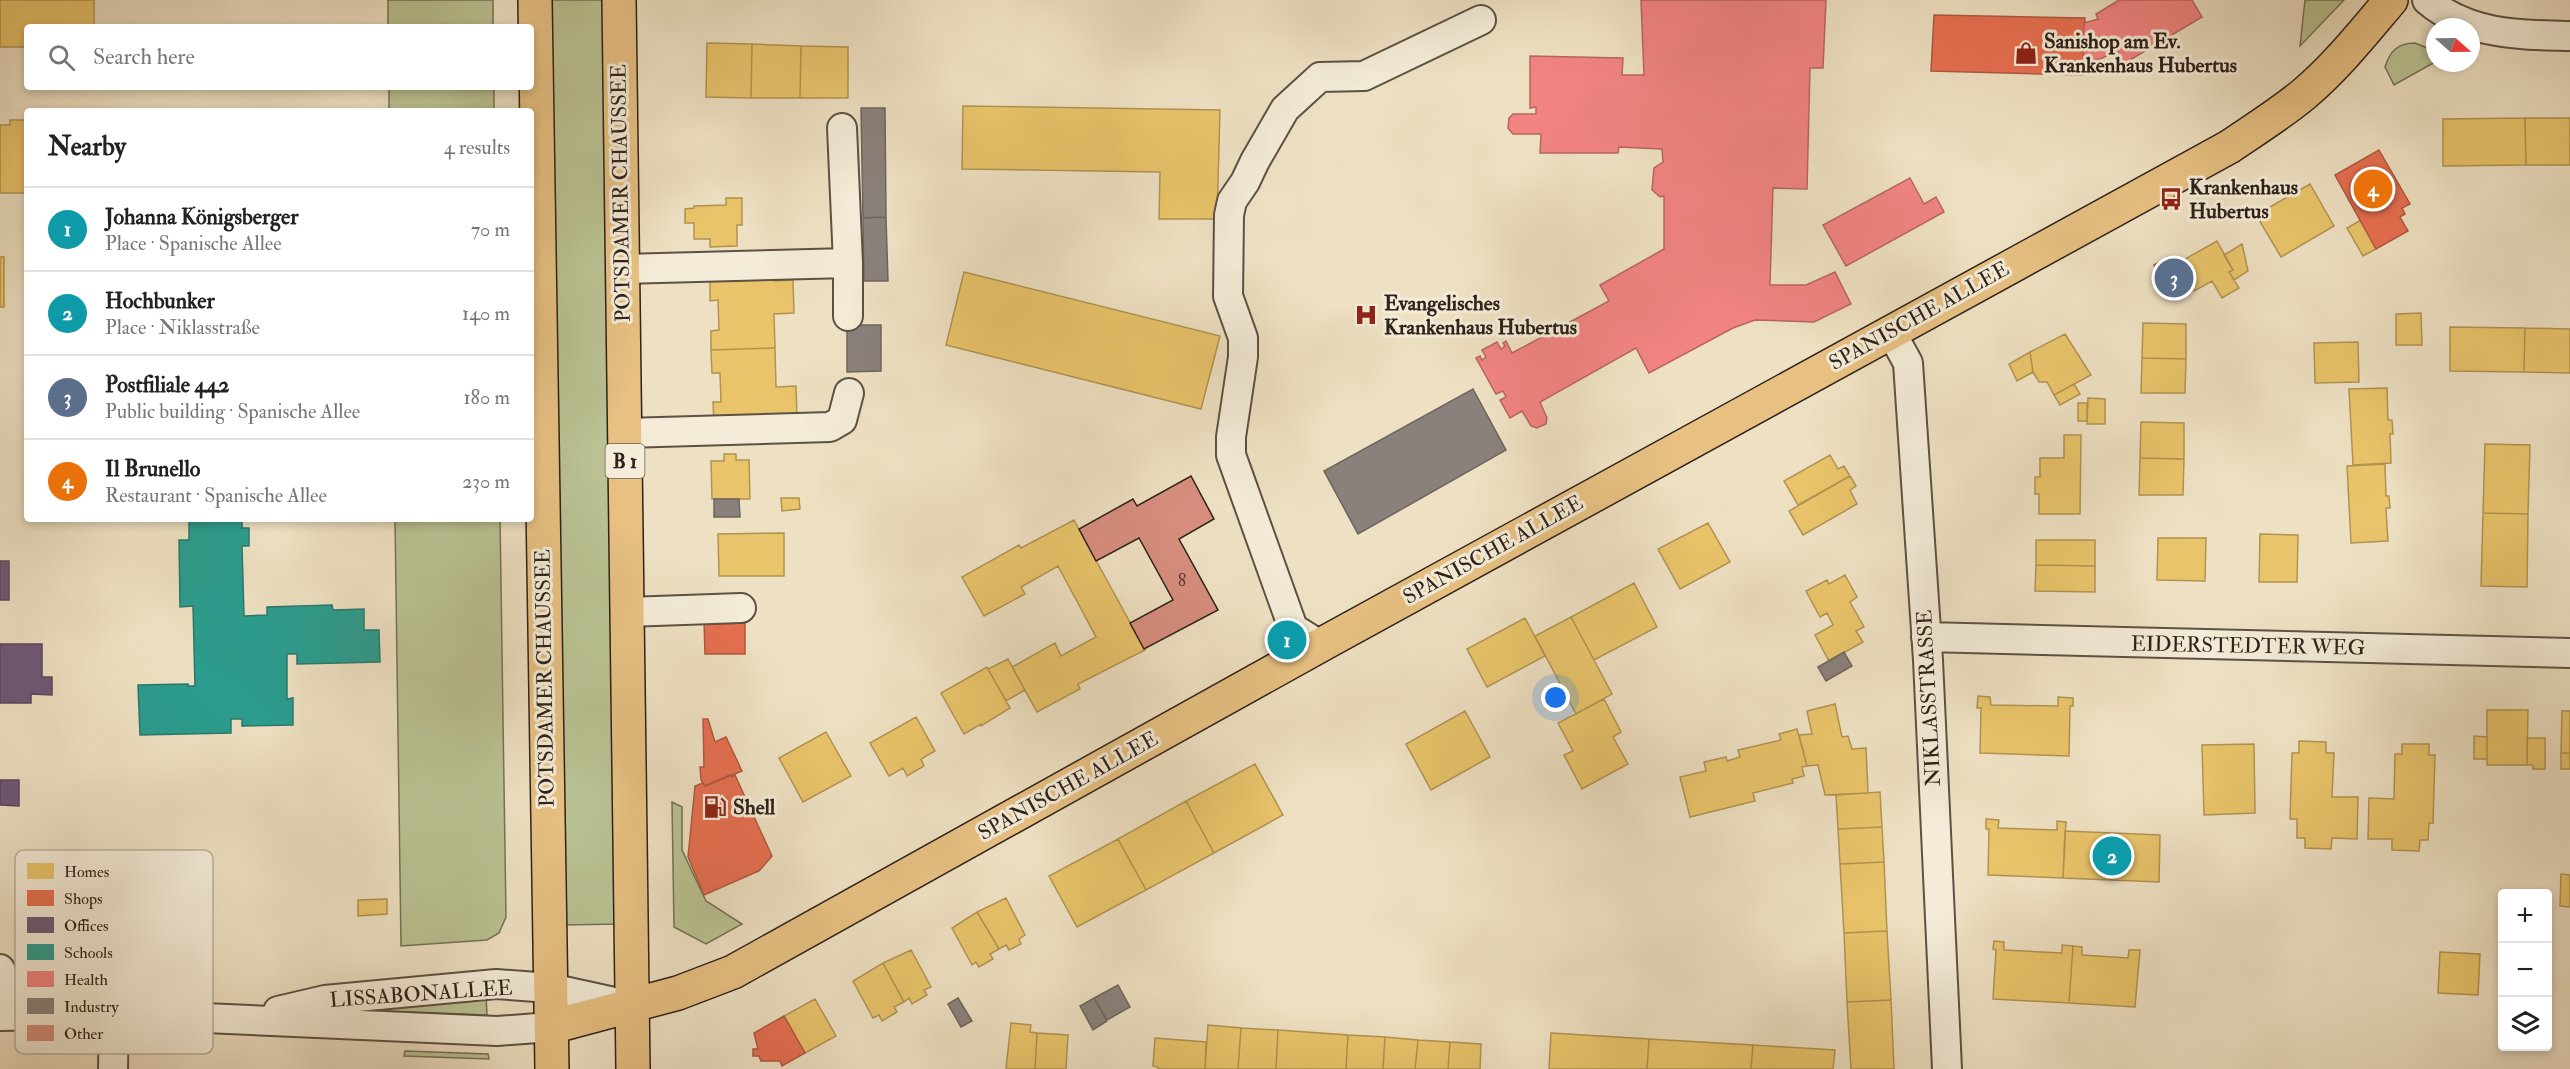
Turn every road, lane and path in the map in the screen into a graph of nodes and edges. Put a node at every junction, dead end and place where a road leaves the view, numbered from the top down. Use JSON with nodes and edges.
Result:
{"nodes":[{"id":1,"x":535,"y":0,"type":"edge"},
{"id":2,"x":619,"y":0,"type":"edge"},
{"id":3,"x":2391,"y":0,"type":"edge"},
{"id":4,"x":2427,"y":0,"type":"edge"},
{"id":5,"x":1481,"y":20,"type":"dead end"},
{"id":6,"x":2570,"y":36,"type":"edge"},
{"id":7,"x":842,"y":128,"type":"dead end"},
{"id":8,"x":848,"y":263,"type":"junction"},
{"id":9,"x":622,"y":270,"type":"junction"},
{"id":10,"x":848,"y":316,"type":"dead end"},
{"id":11,"x":1891,"y":332,"type":"junction"},
{"id":12,"x":849,"y":393,"type":"dead end"},
{"id":13,"x":625,"y":433,"type":"junction"},
{"id":14,"x":741,"y":608,"type":"dead end"},
{"id":15,"x":627,"y":612,"type":"junction"},
{"id":16,"x":1926,"y":637,"type":"junction"},
{"id":17,"x":1320,"y":645,"type":"junction"},
{"id":18,"x":2570,"y":653,"type":"edge"},
{"id":19,"x":0,"y":969,"type":"edge"},
{"id":20,"x":550,"y":988,"type":"junction"},
{"id":21,"x":632,"y":1006,"type":"junction"},
{"id":22,"x":5,"y":1016,"type":"edge"},
{"id":23,"x":213,"y":1018,"type":"edge"},
{"id":24,"x":245,"y":1019,"type":"junction"},
{"id":25,"x":551,"y":1027,"type":"junction"},
{"id":26,"x":113,"y":1054,"type":"edge"},
{"id":27,"x":113,"y":1069,"type":"edge"},
{"id":28,"x":552,"y":1069,"type":"edge"},
{"id":29,"x":633,"y":1069,"type":"edge"},
{"id":30,"x":1947,"y":1069,"type":"edge"}],
"edges":[{"from":1,"to":20,"type":"main road","name":"POTSDAMER CHAUSSEE"},
{"from":2,"to":9,"type":"main road","name":"POTSDAMER CHAUSSEE","number":"B 1"},
{"from":3,"to":11,"type":"main road","name":"SPANISCHE ALLEE"},
{"from":4,"to":6,"type":"street"},
{"from":5,"to":17,"type":"street"},
{"from":7,"to":8,"type":"street"},
{"from":8,"to":9,"type":"street"},
{"from":8,"to":10,"type":"street"},
{"from":9,"to":13,"type":"main road","name":"POTSDAMER CHAUSSEE","number":"B 1"},
{"from":11,"to":16,"type":"street","name":"NIKLASSTRASSE"},
{"from":11,"to":17,"type":"main road","name":"SPANISCHE ALLEE"},
{"from":12,"to":13,"type":"street"},
{"from":13,"to":15,"type":"main road","name":"POTSDAMER CHAUSSEE","number":"B 1"},
{"from":14,"to":15,"type":"street"},
{"from":15,"to":21,"type":"main road","name":"POTSDAMER CHAUSSEE","number":"B 1"},
{"from":16,"to":18,"type":"street","name":"EIDERSTEDTER WEG"},
{"from":16,"to":30,"type":"street","name":"NIKLASSTRASSE"},
{"from":17,"to":21,"type":"main road","name":"SPANISCHE ALLEE"},
{"from":19,"to":22,"type":"street"},
{"from":20,"to":21,"type":"street","name":"LISSABONALLEE"},
{"from":20,"to":24,"type":"street","name":"LISSABONALLEE"},
{"from":20,"to":25,"type":"main road","name":"POTSDAMER CHAUSSEE"},
{"from":21,"to":25,"type":"main road","name":"SPANISCHE ALLEE"},
{"from":21,"to":29,"type":"main road","name":"POTSDAMER CHAUSSEE","number":"B 1"},
{"from":23,"to":24,"type":"street","name":"LISSABONALLEE"},
{"from":24,"to":25,"type":"street","name":"LISSABONALLEE"},
{"from":25,"to":28,"type":"main road","name":"POTSDAMER CHAUSSEE"},
{"from":26,"to":27,"type":"street"}]}
